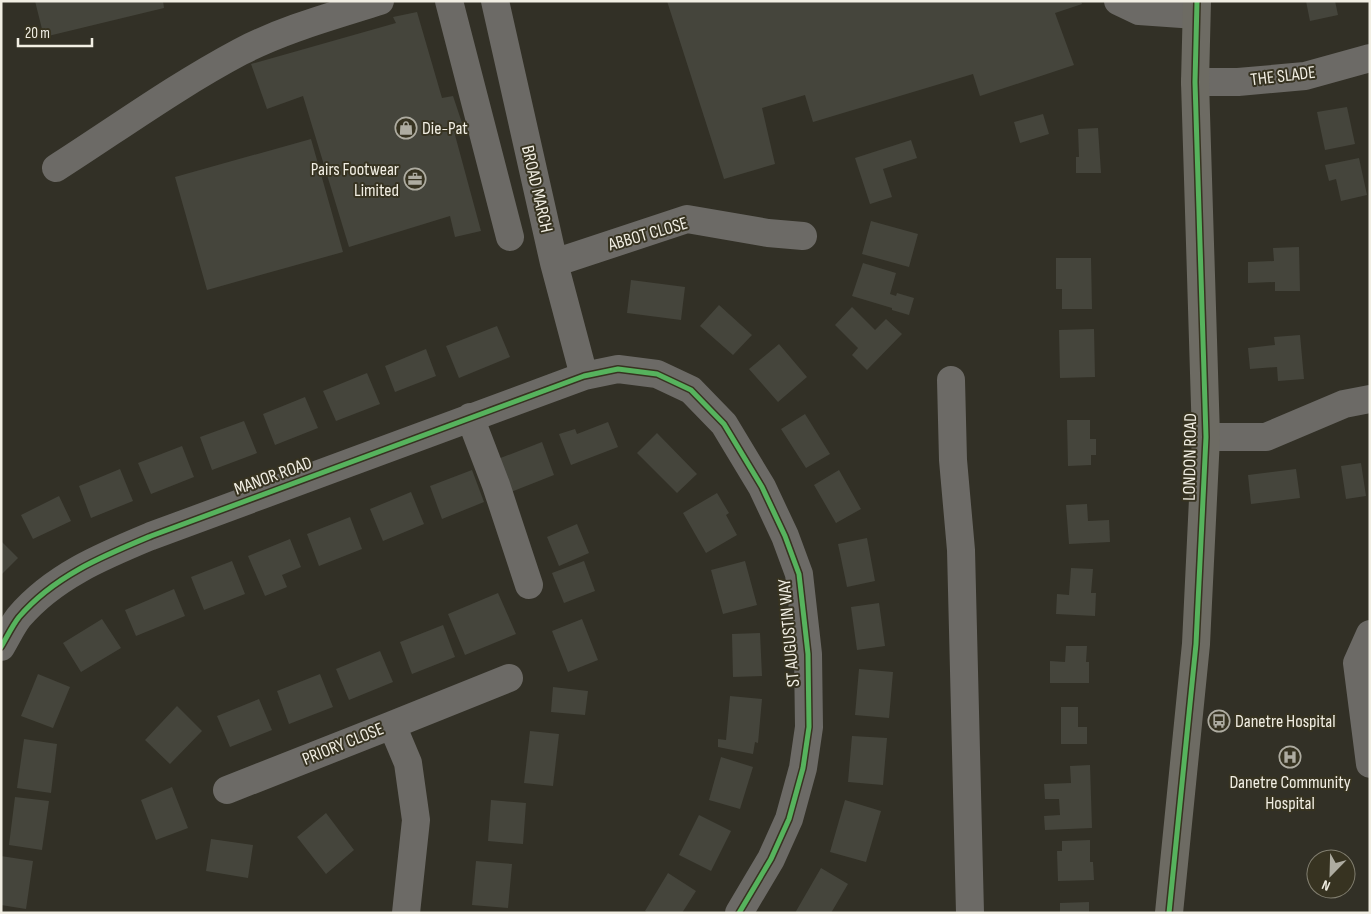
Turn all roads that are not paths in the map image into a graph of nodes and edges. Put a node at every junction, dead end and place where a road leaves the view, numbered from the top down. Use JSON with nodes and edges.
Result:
{"nodes":[{"id":1,"x":380,"y":1,"type":"edge"},
{"id":2,"x":450,"y":1,"type":"edge"},
{"id":3,"x":495,"y":1,"type":"edge"},
{"id":4,"x":1118,"y":1,"type":"edge"},
{"id":5,"x":1197,"y":8,"type":"edge"},
{"id":6,"x":1370,"y":58,"type":"edge"},
{"id":7,"x":1195,"y":82,"type":"junction"},
{"id":8,"x":56,"y":168,"type":"dead end"},
{"id":9,"x":803,"y":236,"type":"dead end"},
{"id":10,"x":510,"y":237,"type":"dead end"},
{"id":11,"x":554,"y":264,"type":"junction"},
{"id":12,"x":584,"y":376,"type":"junction"},
{"id":13,"x":951,"y":380,"type":"dead end"},
{"id":14,"x":1370,"y":399,"type":"edge"},
{"id":15,"x":470,"y":418,"type":"junction"},
{"id":16,"x":1206,"y":438,"type":"junction"},
{"id":17,"x":529,"y":585,"type":"dead end"},
{"id":18,"x":1370,"y":634,"type":"edge"},
{"id":19,"x":1,"y":647,"type":"edge"},
{"id":20,"x":509,"y":678,"type":"dead end"},
{"id":21,"x":392,"y":724,"type":"junction"},
{"id":22,"x":1370,"y":764,"type":"edge"},
{"id":23,"x":227,"y":790,"type":"dead end"},
{"id":24,"x":406,"y":913,"type":"edge"},
{"id":25,"x":740,"y":913,"type":"edge"},
{"id":26,"x":970,"y":913,"type":"edge"},
{"id":27,"x":1169,"y":913,"type":"edge"}],
"edges":[{"from":1,"to":8,"type":"street"},
{"from":2,"to":10,"type":"street"},
{"from":3,"to":11,"type":"street","name":"BROAD MARCH"},
{"from":4,"to":5,"type":"street"},
{"from":5,"to":7,"type":"main road","name":"LONDON ROAD"},
{"from":6,"to":7,"type":"street","name":"THE SLADE"},
{"from":7,"to":16,"type":"main road","name":"LONDON ROAD"},
{"from":9,"to":11,"type":"street","name":"ABBOT CLOSE"},
{"from":11,"to":12,"type":"street","name":"BROAD MARCH"},
{"from":12,"to":15,"type":"street","name":"MANOR ROAD"},
{"from":12,"to":25,"type":"street","name":"ST AUGUSTIN WAY"},
{"from":13,"to":26,"type":"street"},
{"from":14,"to":16,"type":"street"},
{"from":15,"to":17,"type":"street"},
{"from":15,"to":19,"type":"street","name":"MANOR ROAD"},
{"from":16,"to":27,"type":"main road","name":"LONDON ROAD"},
{"from":18,"to":22,"type":"street"},
{"from":20,"to":21,"type":"street"},
{"from":21,"to":23,"type":"street","name":"PRIORY CLOSE"},
{"from":21,"to":24,"type":"street","name":"PRIORY CLOSE"}]}
